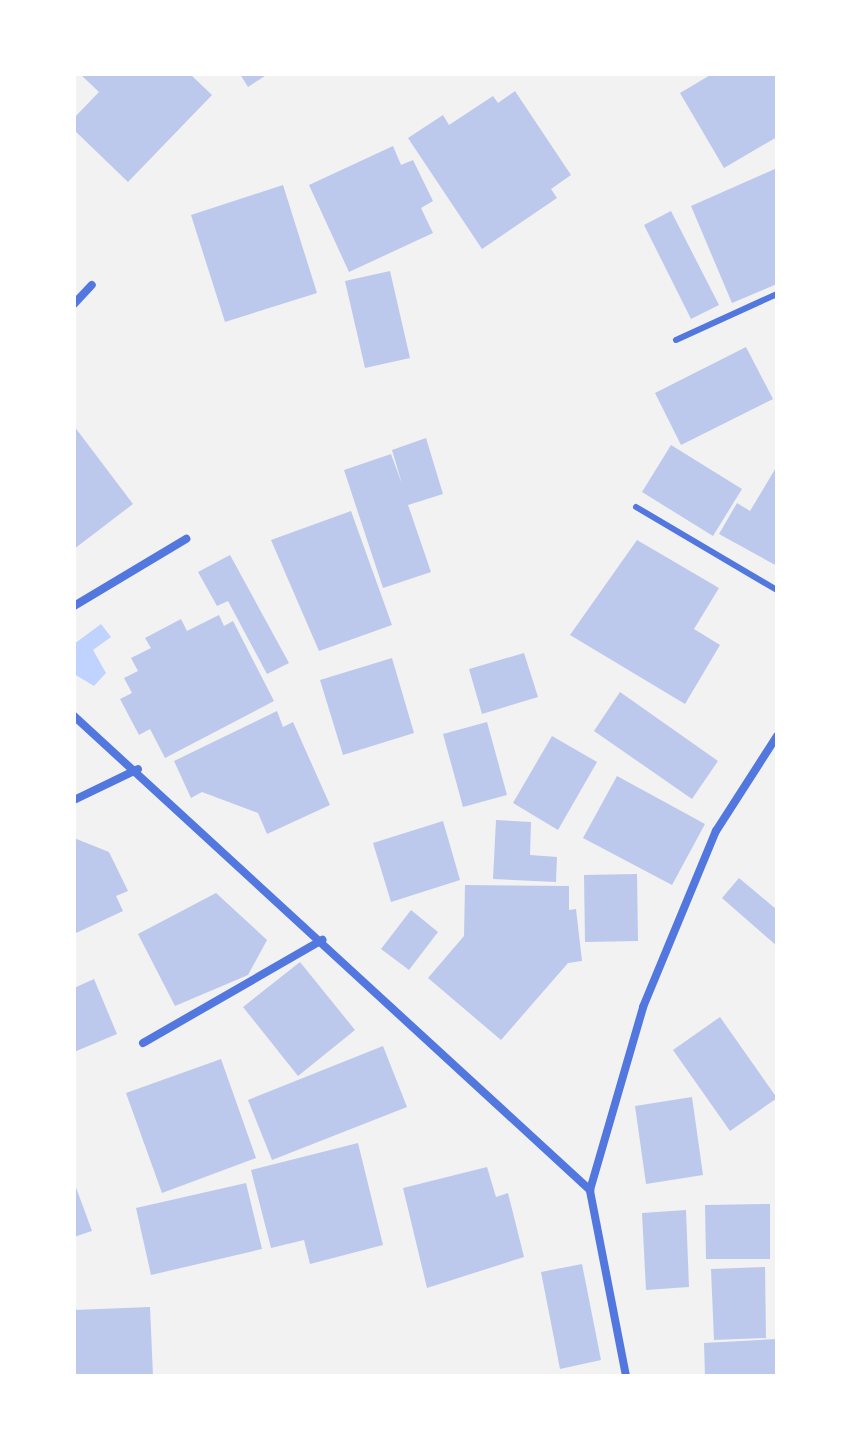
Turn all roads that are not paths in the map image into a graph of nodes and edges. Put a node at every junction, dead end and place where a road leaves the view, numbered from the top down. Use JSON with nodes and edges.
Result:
{"nodes":[{"id":1,"x":92,"y":285,"type":"dead end"},
{"id":2,"x":777,"y":294,"type":"edge"},
{"id":3,"x":74,"y":304,"type":"edge"},
{"id":4,"x":676,"y":340,"type":"dead end"},
{"id":5,"x":636,"y":507,"type":"dead end"},
{"id":6,"x":186,"y":539,"type":"dead end"},
{"id":7,"x":777,"y":590,"type":"edge"},
{"id":8,"x":74,"y":606,"type":"edge"},
{"id":9,"x":74,"y":716,"type":"edge"},
{"id":10,"x":777,"y":736,"type":"edge"},
{"id":11,"x":138,"y":769,"type":"junction"},
{"id":12,"x":74,"y":800,"type":"edge"},
{"id":13,"x":322,"y":940,"type":"junction"},
{"id":14,"x":143,"y":1043,"type":"dead end"},
{"id":15,"x":590,"y":1190,"type":"junction"},
{"id":16,"x":626,"y":1376,"type":"edge"}],
"edges":[{"from":1,"to":3,"type":"street"},
{"from":2,"to":4,"type":"lane"},
{"from":5,"to":7,"type":"lane"},
{"from":6,"to":8,"type":"street"},
{"from":9,"to":11,"type":"street"},
{"from":10,"to":15,"type":"street"},
{"from":11,"to":12,"type":"street"},
{"from":11,"to":13,"type":"street"},
{"from":13,"to":14,"type":"street"},
{"from":13,"to":15,"type":"street"},
{"from":15,"to":16,"type":"street"}]}
